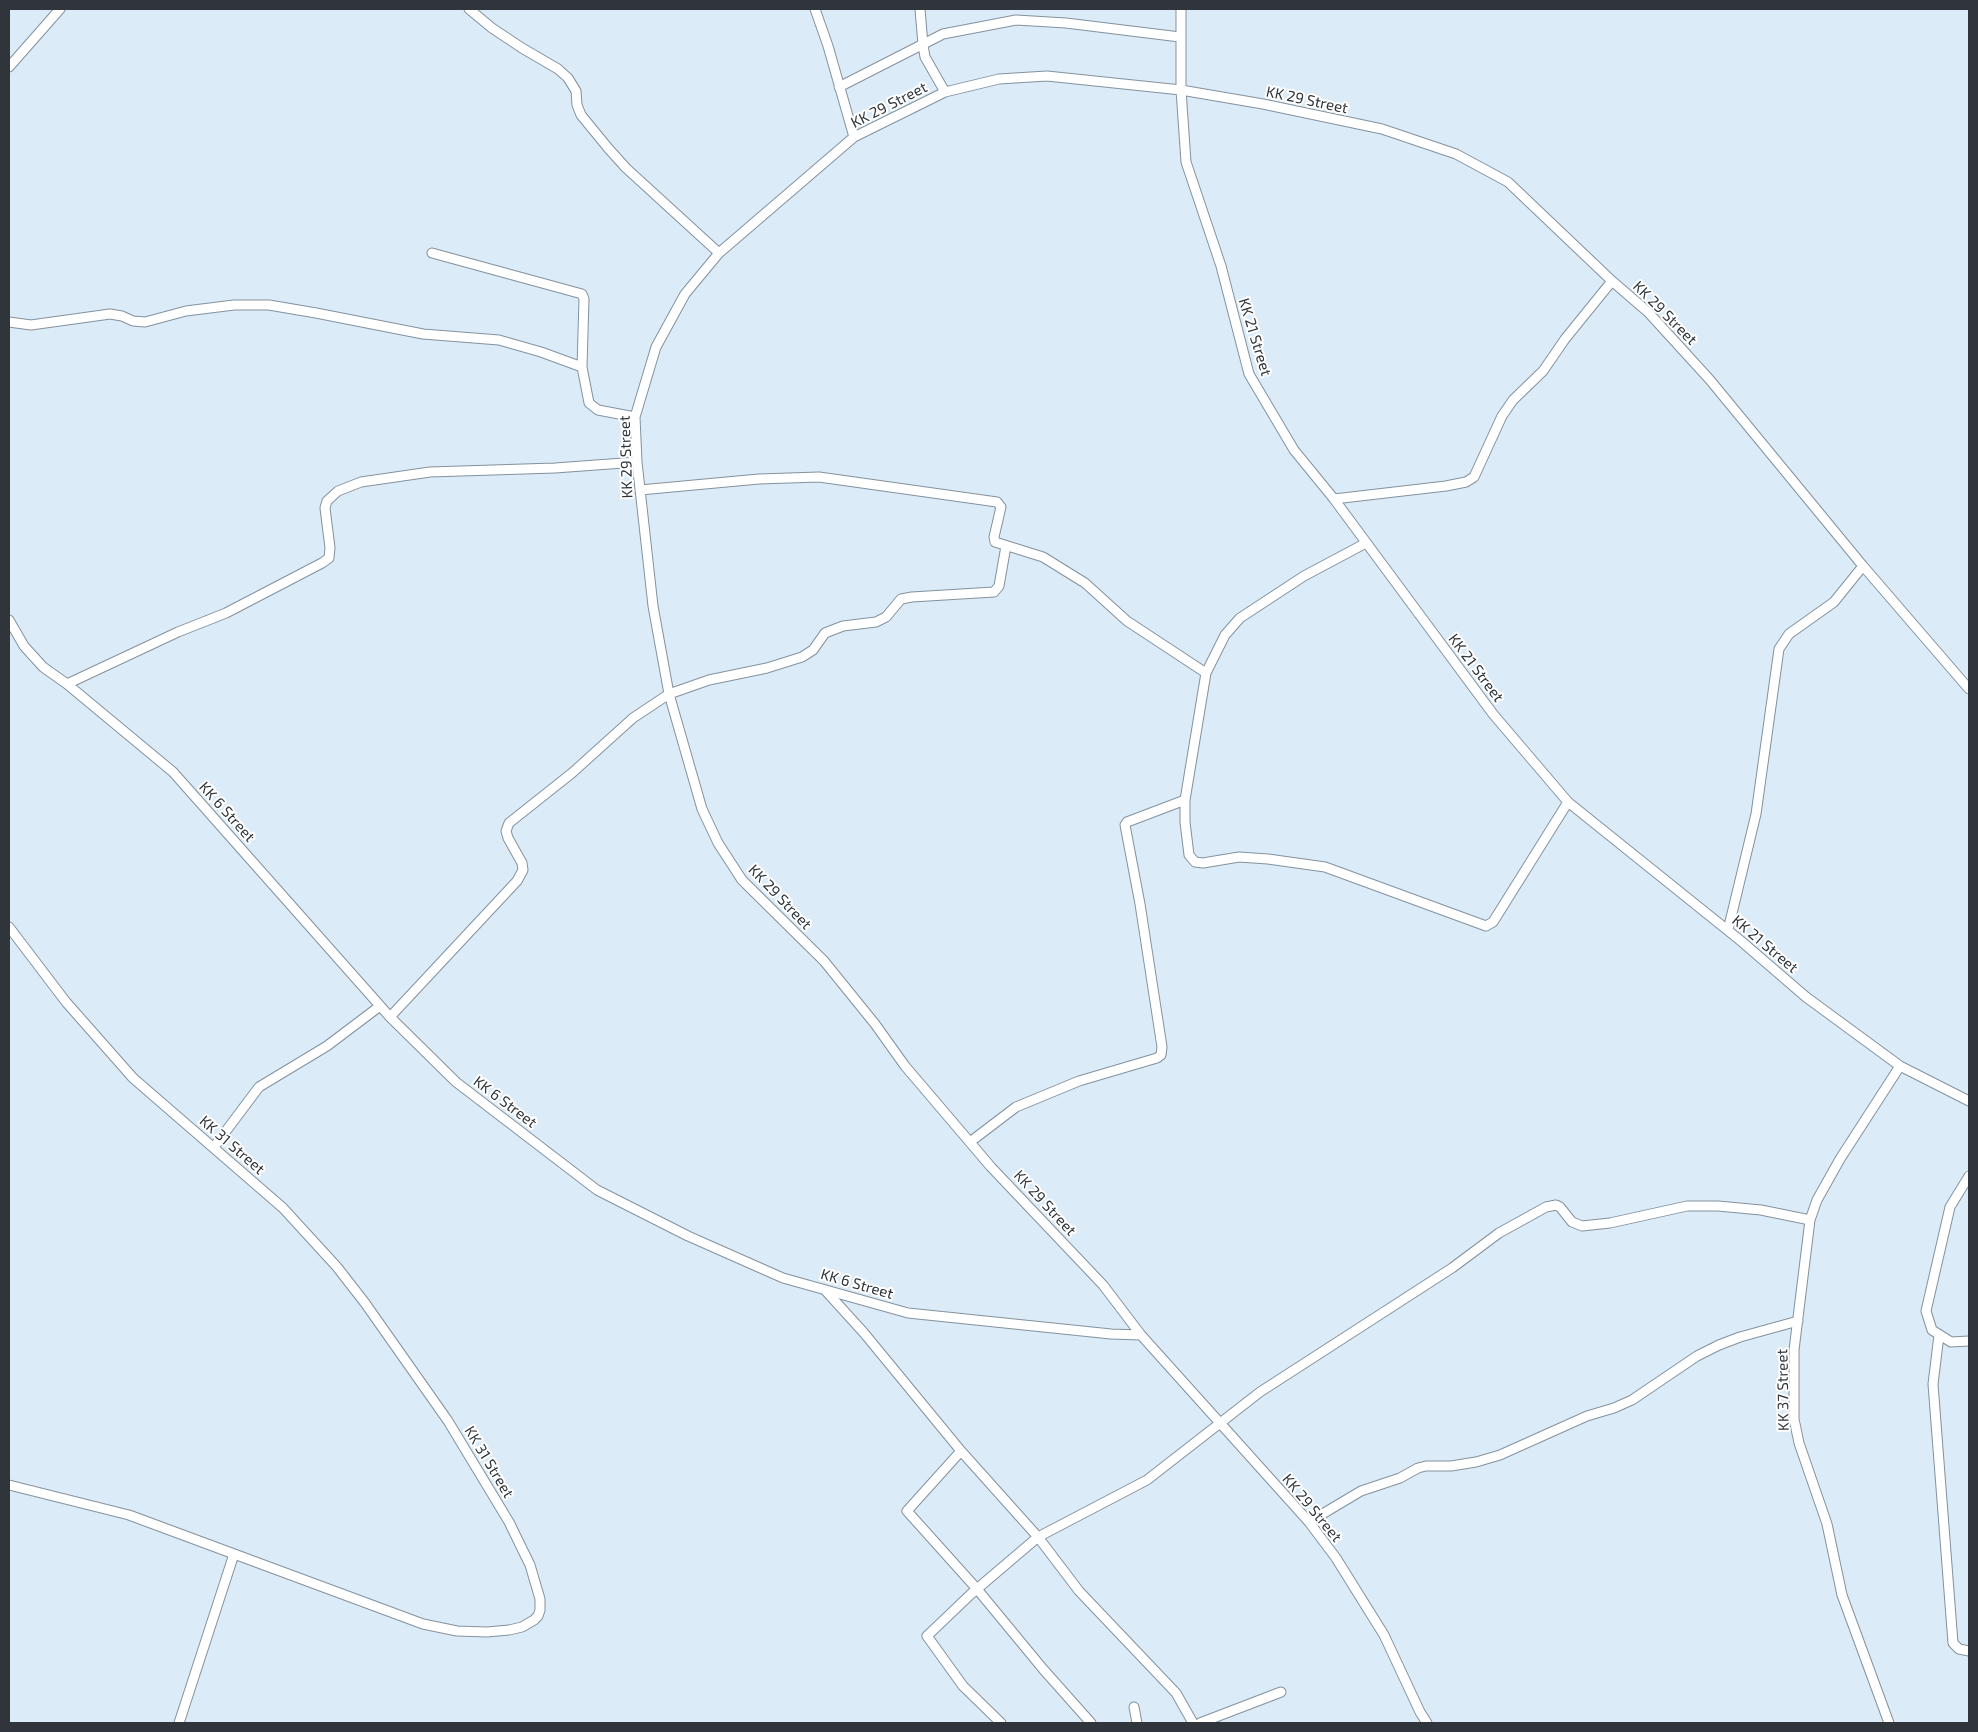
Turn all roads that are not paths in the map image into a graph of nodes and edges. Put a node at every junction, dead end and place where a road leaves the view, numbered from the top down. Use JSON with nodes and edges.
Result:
{"nodes":[{"id":1,"x":60,"y":9,"type":"edge"},
{"id":2,"x":469,"y":9,"type":"edge"},
{"id":3,"x":815,"y":9,"type":"edge"},
{"id":4,"x":920,"y":9,"type":"edge"},
{"id":5,"x":1180,"y":9,"type":"edge"},
{"id":6,"x":1180,"y":37,"type":"junction"},
{"id":7,"x":922,"y":45,"type":"junction"},
{"id":8,"x":9,"y":67,"type":"edge"},
{"id":9,"x":839,"y":87,"type":"junction"},
{"id":10,"x":1181,"y":90,"type":"junction"},
{"id":11,"x":945,"y":92,"type":"junction"},
{"id":12,"x":854,"y":137,"type":"junction"},
{"id":13,"x":432,"y":253,"type":"dead end"},
{"id":14,"x":720,"y":253,"type":"junction"},
{"id":15,"x":1612,"y":281,"type":"junction"},
{"id":16,"x":9,"y":322,"type":"edge"},
{"id":17,"x":582,"y":367,"type":"junction"},
{"id":18,"x":635,"y":417,"type":"junction"},
{"id":19,"x":637,"y":462,"type":"junction"},
{"id":20,"x":640,"y":490,"type":"junction"},
{"id":21,"x":1334,"y":499,"type":"junction"},
{"id":22,"x":1366,"y":543,"type":"junction"},
{"id":23,"x":1006,"y":546,"type":"junction"},
{"id":24,"x":1863,"y":566,"type":"junction"},
{"id":25,"x":9,"y":620,"type":"edge"},
{"id":26,"x":1206,"y":674,"type":"junction"},
{"id":27,"x":67,"y":684,"type":"junction"},
{"id":28,"x":1969,"y":689,"type":"edge"},
{"id":29,"x":669,"y":694,"type":"junction"},
{"id":30,"x":1186,"y":800,"type":"junction"},
{"id":31,"x":1568,"y":802,"type":"junction"},
{"id":32,"x":9,"y":927,"type":"edge"},
{"id":33,"x":1728,"y":930,"type":"junction"},
{"id":34,"x":380,"y":1006,"type":"junction"},
{"id":35,"x":390,"y":1017,"type":"junction"},
{"id":36,"x":1900,"y":1066,"type":"junction"},
{"id":37,"x":1969,"y":1101,"type":"edge"},
{"id":38,"x":970,"y":1142,"type":"junction"},
{"id":39,"x":214,"y":1147,"type":"junction"},
{"id":40,"x":1969,"y":1176,"type":"edge"},
{"id":41,"x":1810,"y":1220,"type":"junction"},
{"id":42,"x":824,"y":1289,"type":"junction"},
{"id":43,"x":1798,"y":1321,"type":"junction"},
{"id":44,"x":1141,"y":1335,"type":"junction"},
{"id":45,"x":1939,"y":1335,"type":"junction"},
{"id":46,"x":1969,"y":1341,"type":"edge"},
{"id":47,"x":1218,"y":1423,"type":"junction"},
{"id":48,"x":961,"y":1452,"type":"junction"},
{"id":49,"x":9,"y":1485,"type":"edge"},
{"id":50,"x":1309,"y":1522,"type":"junction"},
{"id":51,"x":1038,"y":1537,"type":"junction"},
{"id":52,"x":234,"y":1554,"type":"junction"},
{"id":53,"x":977,"y":1589,"type":"junction"},
{"id":54,"x":1969,"y":1651,"type":"edge"},
{"id":55,"x":1281,"y":1692,"type":"dead end"},
{"id":56,"x":1134,"y":1707,"type":"dead end"},
{"id":57,"x":180,"y":1723,"type":"edge"},
{"id":58,"x":1001,"y":1723,"type":"edge"},
{"id":59,"x":1091,"y":1723,"type":"edge"},
{"id":60,"x":1137,"y":1723,"type":"edge"},
{"id":61,"x":1193,"y":1723,"type":"edge"},
{"id":62,"x":1200,"y":1723,"type":"edge"},
{"id":63,"x":1427,"y":1723,"type":"edge"},
{"id":64,"x":1889,"y":1723,"type":"edge"}],
"edges":[{"from":1,"to":8,"type":"street"},
{"from":2,"to":14,"type":"street"},
{"from":3,"to":9,"type":"street"},
{"from":4,"to":7,"type":"street"},
{"from":5,"to":6,"type":"street","name":"KK 21 Street"},
{"from":6,"to":7,"type":"street"},
{"from":6,"to":10,"type":"street","name":"KK 21 Street"},
{"from":7,"to":9,"type":"street"},
{"from":7,"to":11,"type":"street"},
{"from":9,"to":12,"type":"street"},
{"from":10,"to":11,"type":"street","name":"KK 29 Street"},
{"from":10,"to":15,"type":"street","name":"KK 29 Street"},
{"from":10,"to":21,"type":"street","name":"KK 21 Street"},
{"from":11,"to":12,"type":"street","name":"KK 29 Street"},
{"from":12,"to":14,"type":"street","name":"KK 29 Street"},
{"from":13,"to":17,"type":"street"},
{"from":14,"to":18,"type":"street","name":"KK 29 Street"},
{"from":15,"to":21,"type":"street"},
{"from":15,"to":24,"type":"street","name":"KK 29 Street"},
{"from":16,"to":17,"type":"street"},
{"from":17,"to":18,"type":"street"},
{"from":18,"to":19,"type":"street","name":"KK 29 Street"},
{"from":19,"to":20,"type":"street","name":"KK 29 Street"},
{"from":19,"to":27,"type":"street"},
{"from":20,"to":23,"type":"street"},
{"from":20,"to":29,"type":"street","name":"KK 29 Street"},
{"from":21,"to":22,"type":"street","name":"KK 21 Street"},
{"from":22,"to":26,"type":"street"},
{"from":22,"to":31,"type":"street","name":"KK 21 Street"},
{"from":23,"to":26,"type":"street"},
{"from":23,"to":29,"type":"street"},
{"from":24,"to":28,"type":"street","name":"KK 29 Street"},
{"from":24,"to":33,"type":"street"},
{"from":25,"to":27,"type":"street","name":"KK 6 Street"},
{"from":26,"to":30,"type":"street"},
{"from":27,"to":34,"type":"street","name":"KK 6 Street"},
{"from":29,"to":35,"type":"street"},
{"from":29,"to":38,"type":"street","name":"KK 29 Street"},
{"from":30,"to":31,"type":"street"},
{"from":30,"to":38,"type":"street"},
{"from":31,"to":33,"type":"street","name":"KK 21 Street"},
{"from":32,"to":39,"type":"street","name":"KK 31 Street"},
{"from":33,"to":36,"type":"street","name":"KK 21 Street"},
{"from":34,"to":35,"type":"street","name":"KK 6 Street"},
{"from":34,"to":39,"type":"street"},
{"from":35,"to":42,"type":"street","name":"KK 6 Street"},
{"from":36,"to":37,"type":"street","name":"KK 21 Street"},
{"from":36,"to":41,"type":"street","name":"KK 37 Street"},
{"from":38,"to":44,"type":"street","name":"KK 29 Street"},
{"from":39,"to":52,"type":"street","name":"KK 31 Street"},
{"from":40,"to":45,"type":"street"},
{"from":41,"to":43,"type":"street","name":"KK 37 Street"},
{"from":41,"to":47,"type":"street"},
{"from":42,"to":44,"type":"street","name":"KK 6 Street"},
{"from":42,"to":48,"type":"street"},
{"from":43,"to":50,"type":"street"},
{"from":43,"to":64,"type":"street","name":"KK 37 Street"},
{"from":44,"to":47,"type":"street","name":"KK 29 Street"},
{"from":45,"to":46,"type":"street"},
{"from":45,"to":54,"type":"street"},
{"from":47,"to":50,"type":"street","name":"KK 29 Street"},
{"from":47,"to":51,"type":"street"},
{"from":48,"to":51,"type":"street"},
{"from":48,"to":53,"type":"street"},
{"from":49,"to":52,"type":"street","name":"KK 31 Street"},
{"from":50,"to":63,"type":"street","name":"KK 29 Street"},
{"from":51,"to":53,"type":"street"},
{"from":51,"to":61,"type":"street"},
{"from":52,"to":57,"type":"street"},
{"from":53,"to":58,"type":"street"},
{"from":53,"to":59,"type":"street"},
{"from":55,"to":62,"type":"street"},
{"from":56,"to":60,"type":"street"}]}
